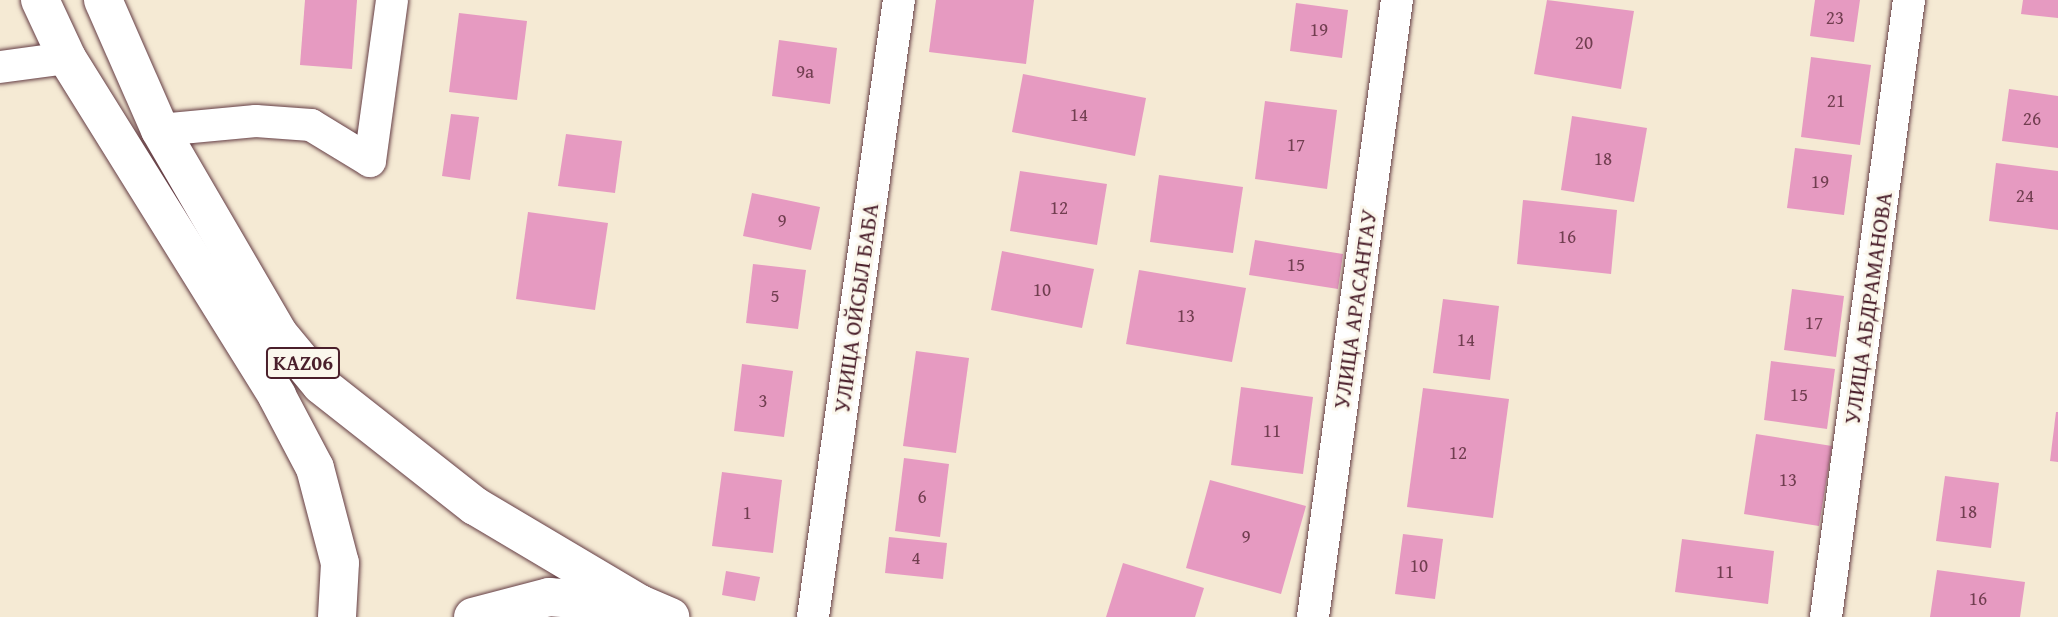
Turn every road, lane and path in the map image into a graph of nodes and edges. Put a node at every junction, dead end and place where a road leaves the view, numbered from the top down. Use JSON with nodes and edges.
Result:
{"nodes":[{"id":1,"x":40,"y":0,"type":"edge"},
{"id":2,"x":103,"y":0,"type":"edge"},
{"id":3,"x":392,"y":0,"type":"edge"},
{"id":4,"x":899,"y":0,"type":"edge"},
{"id":5,"x":1397,"y":0,"type":"edge"},
{"id":6,"x":1909,"y":0,"type":"edge"},
{"id":7,"x":68,"y":58,"type":"junction"},
{"id":8,"x":0,"y":67,"type":"edge"},
{"id":9,"x":160,"y":130,"type":"junction"},
{"id":10,"x":655,"y":610,"type":"edge"},
{"id":11,"x":337,"y":617,"type":"edge"},
{"id":12,"x":473,"y":617,"type":"edge"},
{"id":13,"x":813,"y":617,"type":"edge"},
{"id":14,"x":1313,"y":617,"type":"edge"},
{"id":15,"x":1826,"y":617,"type":"edge"}],
"edges":[{"from":1,"to":7,"type":"highway","number":"KАZ06"},
{"from":2,"to":9,"type":"highway","number":"KАZ06"},
{"from":3,"to":9,"type":"street"},
{"from":4,"to":13,"type":"street","name":"УЛИЦА ОЙСЫЛ БАБА"},
{"from":5,"to":14,"type":"street","name":"УЛИЦА АРАСАНТАУ"},
{"from":6,"to":15,"type":"street","name":"УЛИЦА АБДРАМАНОВА"},
{"from":7,"to":8,"type":"street"},
{"from":7,"to":11,"type":"highway","number":"KАZ06"},
{"from":9,"to":10,"type":"highway","number":"KАZ06"},
{"from":10,"to":12,"type":"highway","number":"KАZ06"}]}
